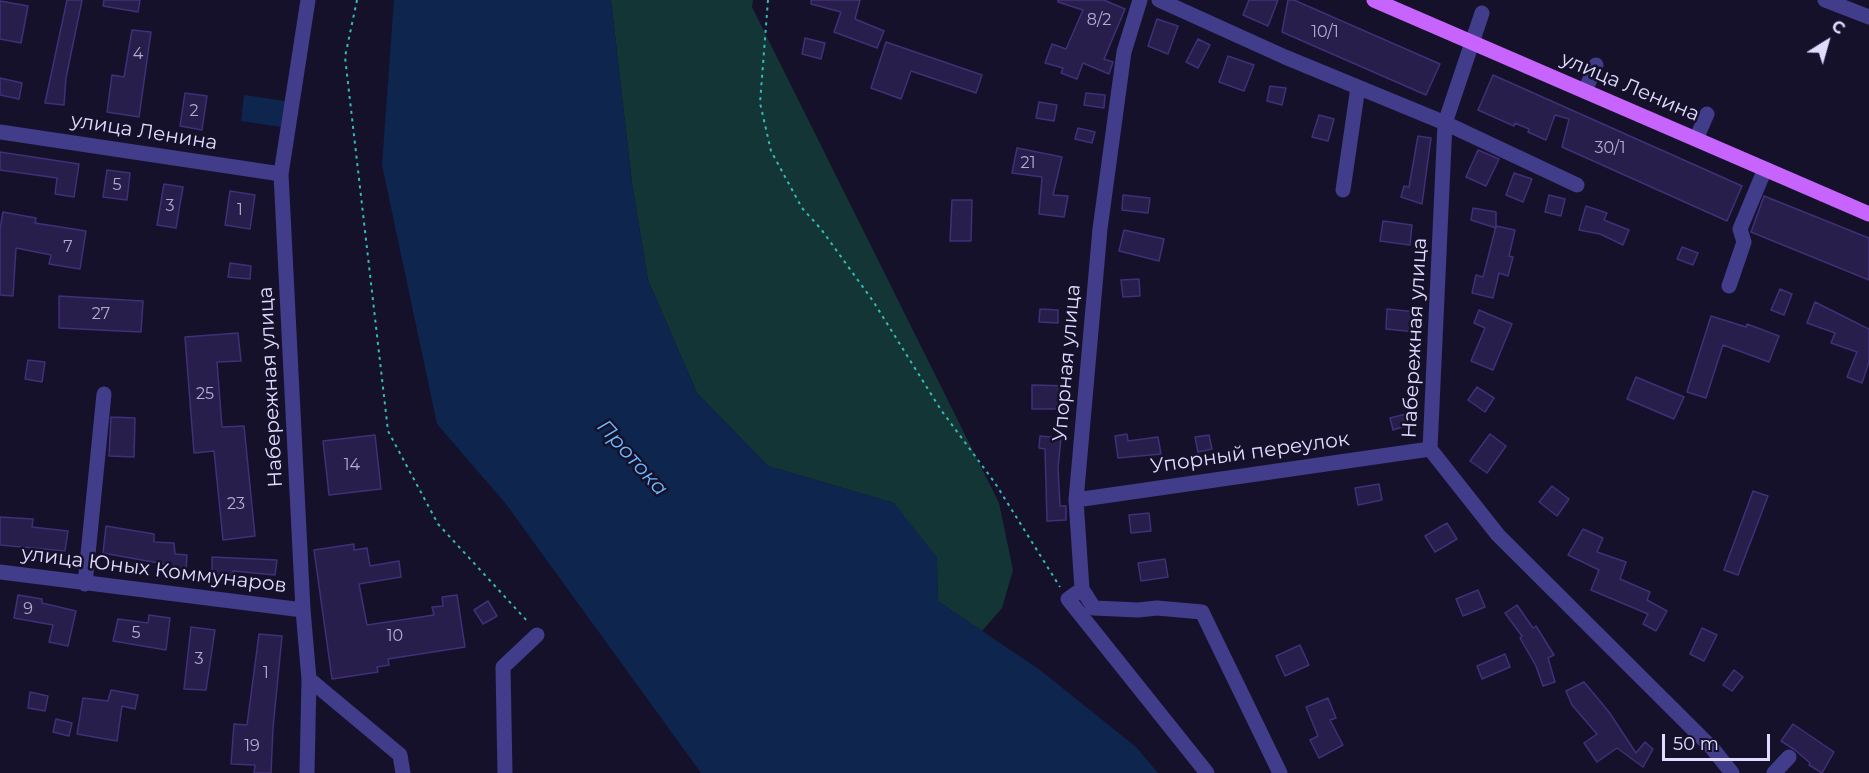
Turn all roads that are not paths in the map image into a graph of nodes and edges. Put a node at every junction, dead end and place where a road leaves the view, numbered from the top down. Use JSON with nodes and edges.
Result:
{"nodes":[{"id":1,"x":308,"y":0,"type":"edge"},
{"id":2,"x":1140,"y":0,"type":"edge"},
{"id":3,"x":1159,"y":0,"type":"edge"},
{"id":4,"x":1374,"y":0,"type":"edge"},
{"id":5,"x":1825,"y":0,"type":"edge"},
{"id":6,"x":1391,"y":3,"type":"edge"},
{"id":7,"x":1482,"y":13,"type":"dead end"},
{"id":8,"x":1869,"y":17,"type":"edge"},
{"id":9,"x":1474,"y":43,"type":"junction"},
{"id":10,"x":1596,"y":65,"type":"dead end"},
{"id":11,"x":1358,"y":87,"type":"junction"},
{"id":12,"x":1585,"y":91,"type":"junction"},
{"id":13,"x":1707,"y":114,"type":"dead end"},
{"id":14,"x":1445,"y":123,"type":"junction"},
{"id":15,"x":0,"y":132,"type":"edge"},
{"id":16,"x":1696,"y":139,"type":"junction"},
{"id":17,"x":1766,"y":169,"type":"junction"},
{"id":18,"x":281,"y":174,"type":"junction"},
{"id":19,"x":1578,"y":185,"type":"dead end"},
{"id":20,"x":1343,"y":190,"type":"dead end"},
{"id":21,"x":1869,"y":214,"type":"edge"},
{"id":22,"x":1729,"y":286,"type":"dead end"},
{"id":23,"x":104,"y":394,"type":"dead end"},
{"id":24,"x":1430,"y":449,"type":"junction"},
{"id":25,"x":1076,"y":500,"type":"junction"},
{"id":26,"x":0,"y":572,"type":"edge"},
{"id":27,"x":86,"y":584,"type":"junction"},
{"id":28,"x":1082,"y":589,"type":"junction"},
{"id":29,"x":303,"y":610,"type":"junction"},
{"id":30,"x":537,"y":635,"type":"road end"},
{"id":31,"x":309,"y":679,"type":"junction"},
{"id":32,"x":1789,"y":757,"type":"dead end"},
{"id":33,"x":307,"y":773,"type":"edge"},
{"id":34,"x":403,"y":773,"type":"edge"},
{"id":35,"x":505,"y":773,"type":"edge"},
{"id":36,"x":1207,"y":773,"type":"edge"},
{"id":37,"x":1280,"y":773,"type":"edge"},
{"id":38,"x":1732,"y":773,"type":"edge"},
{"id":39,"x":1774,"y":773,"type":"edge"}],
"edges":[{"from":1,"to":18,"type":"street","name":"Набережная улица"},
{"from":2,"to":25,"type":"street","name":"Упорная улица"},
{"from":3,"to":11,"type":"street"},
{"from":4,"to":6,"type":"main road","name":"улица Ленина"},
{"from":5,"to":8,"type":"street"},
{"from":6,"to":9,"type":"main road","name":"улица Ленина"},
{"from":7,"to":9,"type":"street","name":"Набережная улица"},
{"from":9,"to":12,"type":"main road","name":"улица Ленина"},
{"from":9,"to":14,"type":"street","name":"Набережная улица"},
{"from":10,"to":12,"type":"street"},
{"from":11,"to":14,"type":"street"},
{"from":11,"to":20,"type":"street"},
{"from":12,"to":16,"type":"main road","name":"улица Ленина"},
{"from":13,"to":16,"type":"street"},
{"from":14,"to":19,"type":"street"},
{"from":14,"to":24,"type":"street","name":"Набережная улица"},
{"from":15,"to":18,"type":"street","name":"улица Ленина"},
{"from":16,"to":17,"type":"main road","name":"улица Ленина"},
{"from":17,"to":21,"type":"main road","name":"улица Ленина"},
{"from":17,"to":22,"type":"street"},
{"from":18,"to":29,"type":"street","name":"Набережная улица"},
{"from":23,"to":27,"type":"street"},
{"from":24,"to":25,"type":"street","name":"Упорный переулок"},
{"from":24,"to":38,"type":"street","name":"Набережная улица"},
{"from":25,"to":28,"type":"street","name":"Упорная улица"},
{"from":26,"to":27,"type":"street","name":"улица Юных Коммунаров"},
{"from":27,"to":29,"type":"street","name":"улица Юных Коммунаров"},
{"from":28,"to":36,"type":"street"},
{"from":28,"to":37,"type":"street"},
{"from":29,"to":31,"type":"street","name":"Набережная улица"},
{"from":30,"to":35,"type":"street"},
{"from":31,"to":33,"type":"street","name":"Набережная улица"},
{"from":31,"to":34,"type":"street"},
{"from":32,"to":39,"type":"street"}]}
